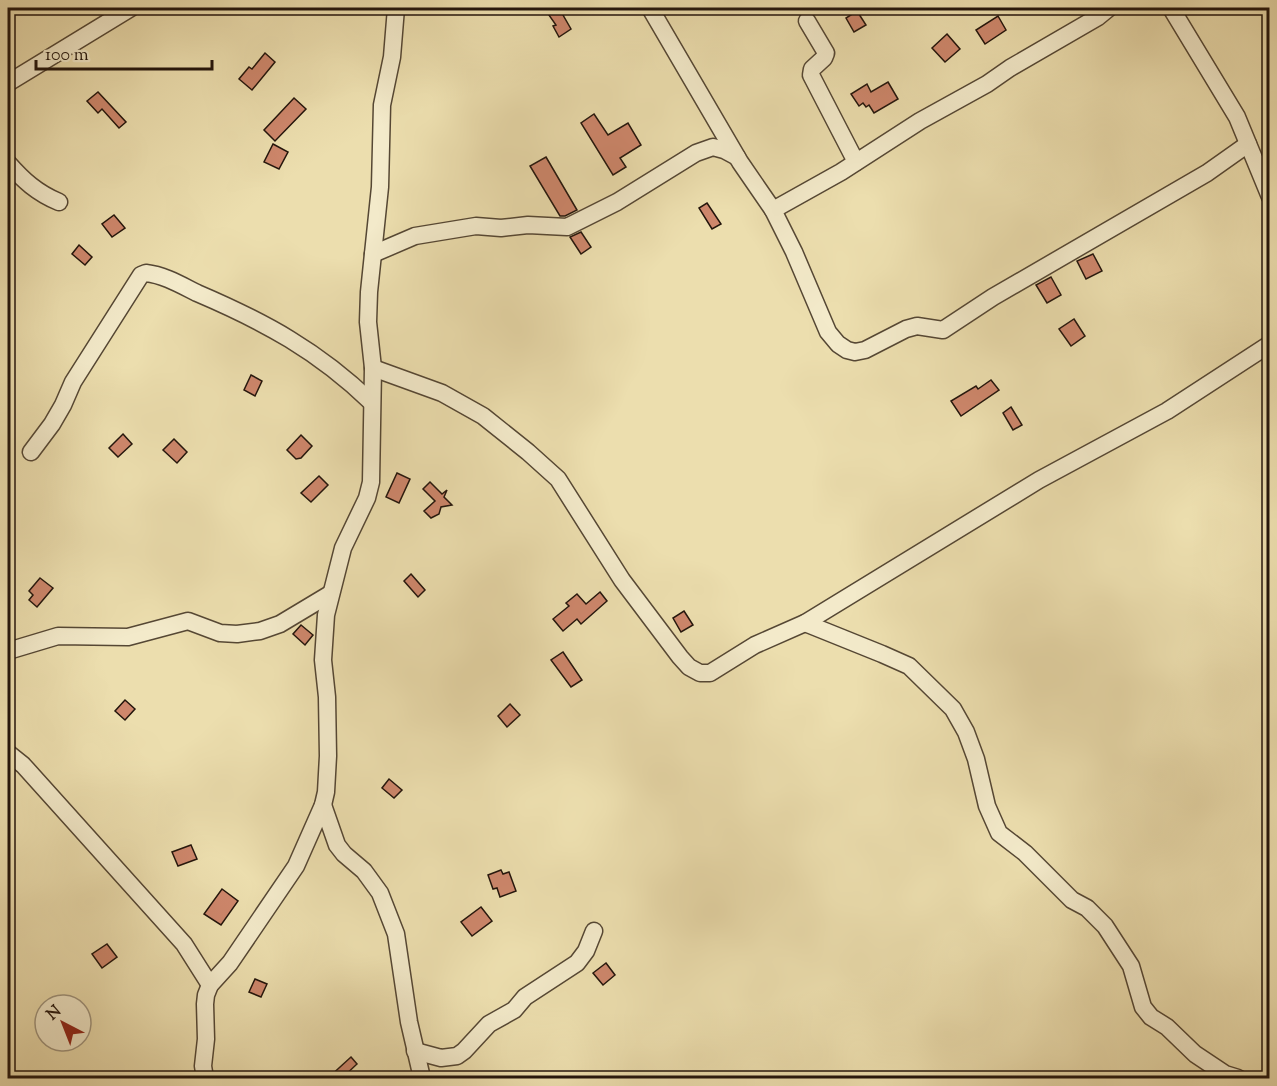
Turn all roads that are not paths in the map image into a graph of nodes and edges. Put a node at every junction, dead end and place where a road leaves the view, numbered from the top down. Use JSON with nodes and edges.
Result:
{"nodes":[{"id":1,"x":131,"y":8,"type":"edge"},
{"id":2,"x":396,"y":8,"type":"edge"},
{"id":3,"x":650,"y":8,"type":"edge"},
{"id":4,"x":1109,"y":8,"type":"edge"},
{"id":5,"x":1170,"y":8,"type":"edge"},
{"id":6,"x":807,"y":21,"type":"dead end"},
{"id":7,"x":8,"y":83,"type":"edge"},
{"id":8,"x":1248,"y":144,"type":"junction"},
{"id":9,"x":737,"y":157,"type":"junction"},
{"id":10,"x":856,"y":162,"type":"junction"},
{"id":11,"x":8,"y":163,"type":"edge"},
{"id":12,"x":1269,"y":197,"type":"edge"},
{"id":13,"x":58,"y":202,"type":"dead end"},
{"id":14,"x":773,"y":210,"type":"junction"},
{"id":15,"x":373,"y":254,"type":"junction"},
{"id":16,"x":1269,"y":344,"type":"edge"},
{"id":17,"x":373,"y":368,"type":"junction"},
{"id":18,"x":371,"y":402,"type":"junction"},
{"id":19,"x":31,"y":452,"type":"dead end"},
{"id":20,"x":330,"y":594,"type":"junction"},
{"id":21,"x":805,"y":623,"type":"junction"},
{"id":22,"x":8,"y":651,"type":"edge"},
{"id":23,"x":8,"y":753,"type":"edge"},
{"id":24,"x":323,"y":805,"type":"junction"},
{"id":25,"x":594,"y":931,"type":"dead end"},
{"id":26,"x":210,"y":985,"type":"junction"},
{"id":27,"x":416,"y":1052,"type":"junction"},
{"id":28,"x":205,"y":1078,"type":"edge"},
{"id":29,"x":422,"y":1078,"type":"edge"},
{"id":30,"x":1238,"y":1078,"type":"edge"}],
"edges":[{"from":1,"to":7,"type":"street"},
{"from":2,"to":15,"type":"street"},
{"from":3,"to":9,"type":"street"},
{"from":4,"to":10,"type":"street"},
{"from":5,"to":8,"type":"street"},
{"from":6,"to":10,"type":"street"},
{"from":8,"to":12,"type":"street"},
{"from":8,"to":14,"type":"street"},
{"from":9,"to":14,"type":"street"},
{"from":9,"to":15,"type":"street"},
{"from":10,"to":14,"type":"street"},
{"from":11,"to":13,"type":"street"},
{"from":15,"to":17,"type":"street"},
{"from":16,"to":21,"type":"street"},
{"from":17,"to":18,"type":"street"},
{"from":17,"to":21,"type":"street"},
{"from":18,"to":19,"type":"street"},
{"from":18,"to":20,"type":"street"},
{"from":20,"to":22,"type":"street"},
{"from":20,"to":24,"type":"street"},
{"from":21,"to":30,"type":"street"},
{"from":23,"to":26,"type":"street"},
{"from":24,"to":26,"type":"street"},
{"from":24,"to":27,"type":"street"},
{"from":25,"to":27,"type":"street"},
{"from":26,"to":28,"type":"street"},
{"from":27,"to":29,"type":"street"}]}
